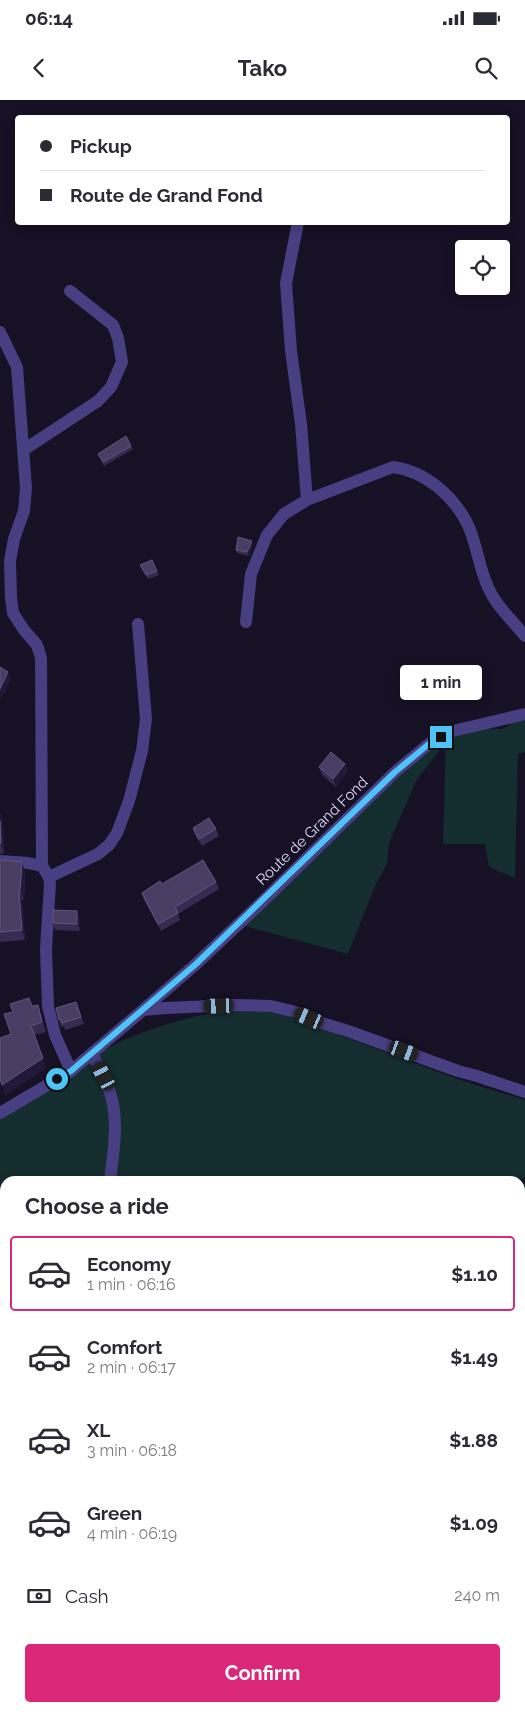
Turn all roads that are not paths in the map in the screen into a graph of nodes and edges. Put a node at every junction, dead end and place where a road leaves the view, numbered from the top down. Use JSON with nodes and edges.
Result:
{"nodes":[{"id":1,"x":297,"y":225,"type":"edge"},
{"id":2,"x":70,"y":291,"type":"dead end"},
{"id":3,"x":0,"y":332,"type":"edge"},
{"id":4,"x":25,"y":449,"type":"junction"},
{"id":5,"x":307,"y":500,"type":"junction"},
{"id":6,"x":246,"y":622,"type":"dead end"},
{"id":7,"x":138,"y":624,"type":"dead end"},
{"id":8,"x":525,"y":636,"type":"edge"},
{"id":9,"x":525,"y":714,"type":"edge"},
{"id":10,"x":0,"y":861,"type":"edge"},
{"id":11,"x":46,"y":872,"type":"junction"},
{"id":12,"x":143,"y":1010,"type":"junction"},
{"id":13,"x":92,"y":1054,"type":"junction"},
{"id":14,"x":71,"y":1071,"type":"junction"},
{"id":15,"x":525,"y":1092,"type":"edge"},
{"id":16,"x":0,"y":1113,"type":"edge"},
{"id":17,"x":111,"y":1176,"type":"edge"}],
"edges":[{"from":1,"to":5,"type":"street"},
{"from":2,"to":4,"type":"street"},
{"from":3,"to":4,"type":"street"},
{"from":4,"to":11,"type":"street"},
{"from":5,"to":6,"type":"street"},
{"from":5,"to":8,"type":"street"},
{"from":7,"to":11,"type":"street"},
{"from":9,"to":12,"type":"street","name":"Route de Grand Fond"},
{"from":10,"to":11,"type":"street"},
{"from":11,"to":14,"type":"street"},
{"from":12,"to":13,"type":"street","name":"Route de Grand Fond"},
{"from":12,"to":15,"type":"street"},
{"from":13,"to":14,"type":"street","name":"Route de Grand Fond"},
{"from":13,"to":17,"type":"street"},
{"from":14,"to":16,"type":"street","name":"Route de Grand Fond"}]}
